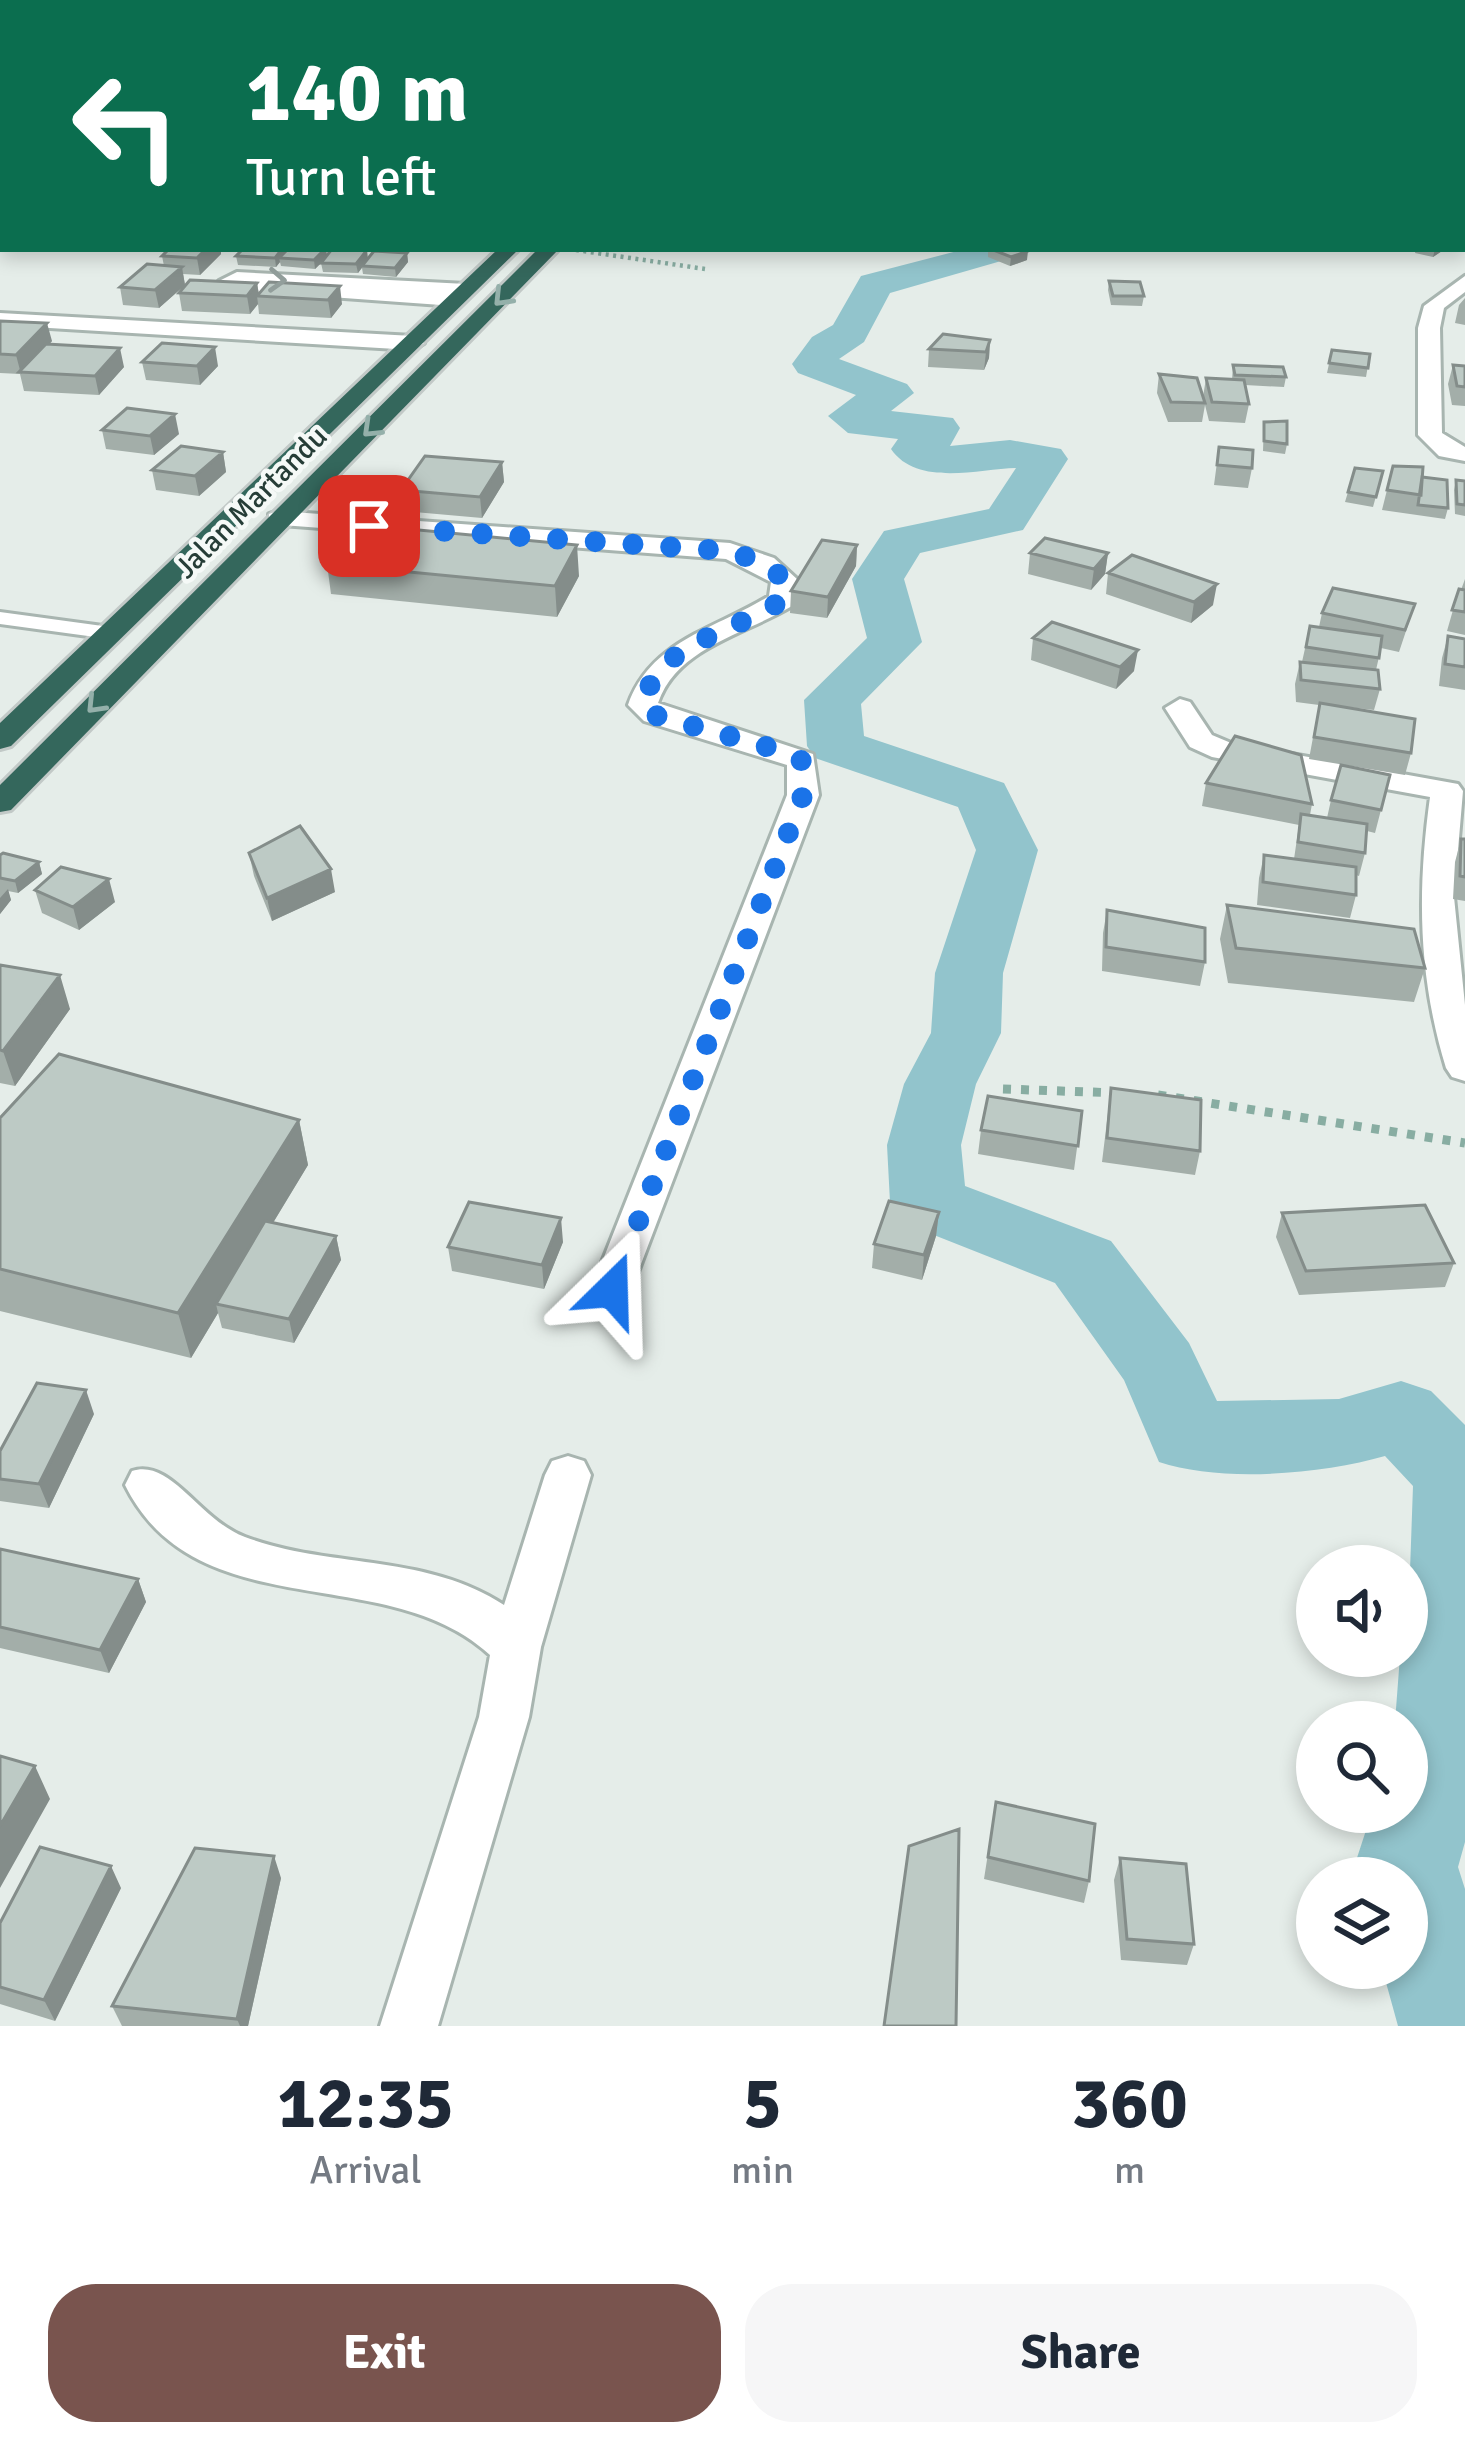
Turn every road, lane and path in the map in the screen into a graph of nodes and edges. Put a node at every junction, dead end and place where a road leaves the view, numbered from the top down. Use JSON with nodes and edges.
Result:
{"nodes":[{"id":1,"x":506,"y":252,"type":"edge"},
{"id":2,"x":546,"y":252,"type":"edge"},
{"id":3,"x":589,"y":252,"type":"edge"},
{"id":4,"x":705,"y":269,"type":"dead end"},
{"id":5,"x":1458,"y":290,"type":"edge"},
{"id":6,"x":460,"y":295,"type":"junction"},
{"id":7,"x":0,"y":319,"type":"edge"},
{"id":8,"x":413,"y":344,"type":"junction"},
{"id":9,"x":1465,"y":454,"type":"edge"},
{"id":10,"x":278,"y":519,"type":"junction"},
{"id":11,"x":0,"y":618,"type":"edge"},
{"id":12,"x":110,"y":633,"type":"junction"},
{"id":13,"x":1180,"y":708,"type":"dead end"},
{"id":14,"x":0,"y":740,"type":"edge"},
{"id":15,"x":1456,"y":792,"type":"edge"},
{"id":16,"x":0,"y":802,"type":"edge"},
{"id":17,"x":1455,"y":1011,"type":"edge"},
{"id":18,"x":1465,"y":1068,"type":"edge"},
{"id":19,"x":1003,"y":1089,"type":"dead end"},
{"id":20,"x":1465,"y":1143,"type":"edge"},
{"id":21,"x":612,"y":1290,"type":"dead end"},
{"id":22,"x":568,"y":1475,"type":"dead end"},
{"id":23,"x":148,"y":1485,"type":"dead end"},
{"id":24,"x":516,"y":1647,"type":"junction"},
{"id":25,"x":409,"y":2026,"type":"edge"}],
"edges":[{"from":1,"to":6,"type":"highway","name":"Jalan Martandu"},
{"from":2,"to":10,"type":"highway","name":"Jalan Martandu","one_way":true},
{"from":3,"to":4,"type":"path"},
{"from":5,"to":9,"type":"street"},
{"from":6,"to":6,"type":"street","one_way":true},
{"from":6,"to":8,"type":"highway","name":"Jalan Martandu"},
{"from":7,"to":8,"type":"street"},
{"from":8,"to":12,"type":"highway","name":"Jalan Martandu"},
{"from":10,"to":16,"type":"highway","name":"Jalan Martandu","one_way":true},
{"from":10,"to":21,"type":"street"},
{"from":11,"to":12,"type":"lane"},
{"from":12,"to":14,"type":"highway","name":"Jalan Martandu"},
{"from":13,"to":15,"type":"street"},
{"from":15,"to":17,"type":"street"},
{"from":17,"to":18,"type":"street"},
{"from":19,"to":20,"type":"path"},
{"from":22,"to":24,"type":"street"},
{"from":23,"to":24,"type":"street"},
{"from":24,"to":25,"type":"street"}]}
